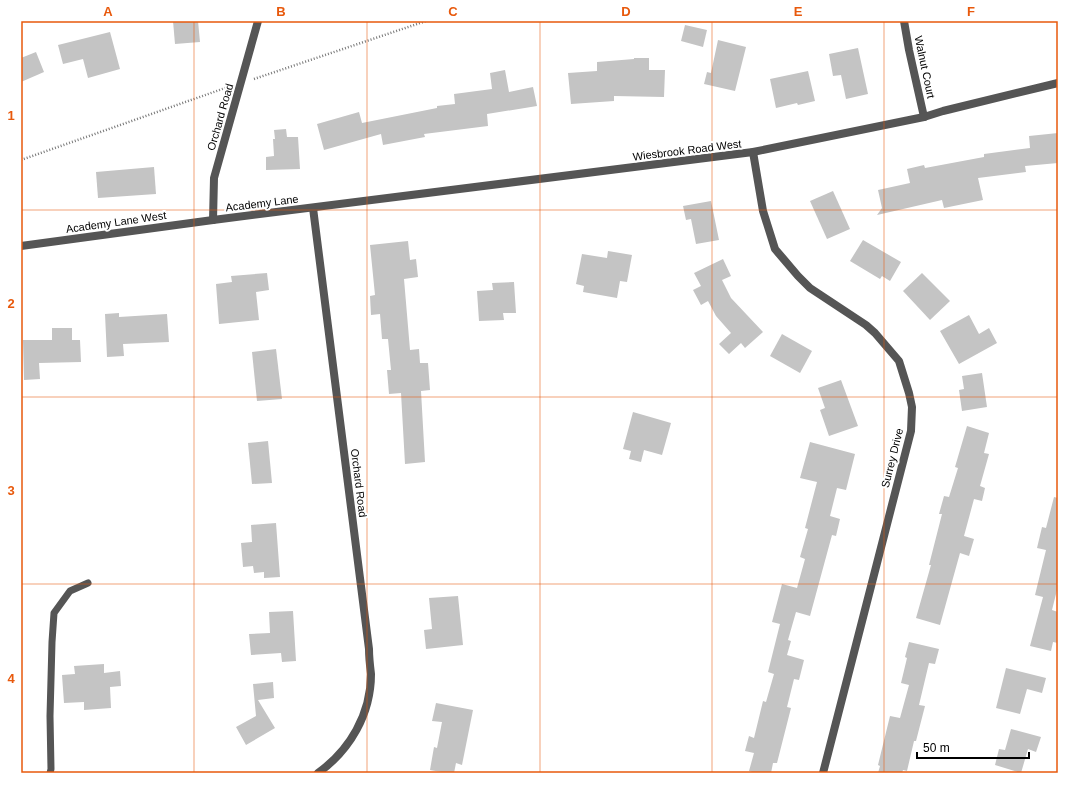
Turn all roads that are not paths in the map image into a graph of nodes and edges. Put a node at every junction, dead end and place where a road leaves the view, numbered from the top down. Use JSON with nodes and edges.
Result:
{"nodes":[{"id":1,"x":258,"y":21,"type":"edge"},
{"id":2,"x":904,"y":21,"type":"edge"},
{"id":3,"x":1058,"y":83,"type":"edge"},
{"id":4,"x":924,"y":117,"type":"junction"},
{"id":5,"x":753,"y":152,"type":"junction"},
{"id":6,"x":313,"y":208,"type":"junction"},
{"id":7,"x":213,"y":220,"type":"junction"},
{"id":8,"x":21,"y":246,"type":"edge"},
{"id":9,"x":88,"y":583,"type":"dead end"},
{"id":10,"x":50,"y":773,"type":"edge"},
{"id":11,"x":318,"y":773,"type":"edge"},
{"id":12,"x":823,"y":773,"type":"edge"}],
"edges":[{"from":1,"to":7,"type":"street","name":"Orchard Road"},
{"from":2,"to":4,"type":"street","name":"Walnut Court"},
{"from":3,"to":4,"type":"street","name":"Wiesbrook Road West"},
{"from":4,"to":5,"type":"street","name":"Wiesbrook Road West"},
{"from":5,"to":6,"type":"street","name":"Wiesbrook Road West"},
{"from":5,"to":12,"type":"street","name":"Surrey Drive"},
{"from":6,"to":7,"type":"street","name":"Academy Lane"},
{"from":6,"to":11,"type":"street","name":"Orchard Road"},
{"from":7,"to":8,"type":"street","name":"Academy Lane West"},
{"from":9,"to":10,"type":"lane"}]}
